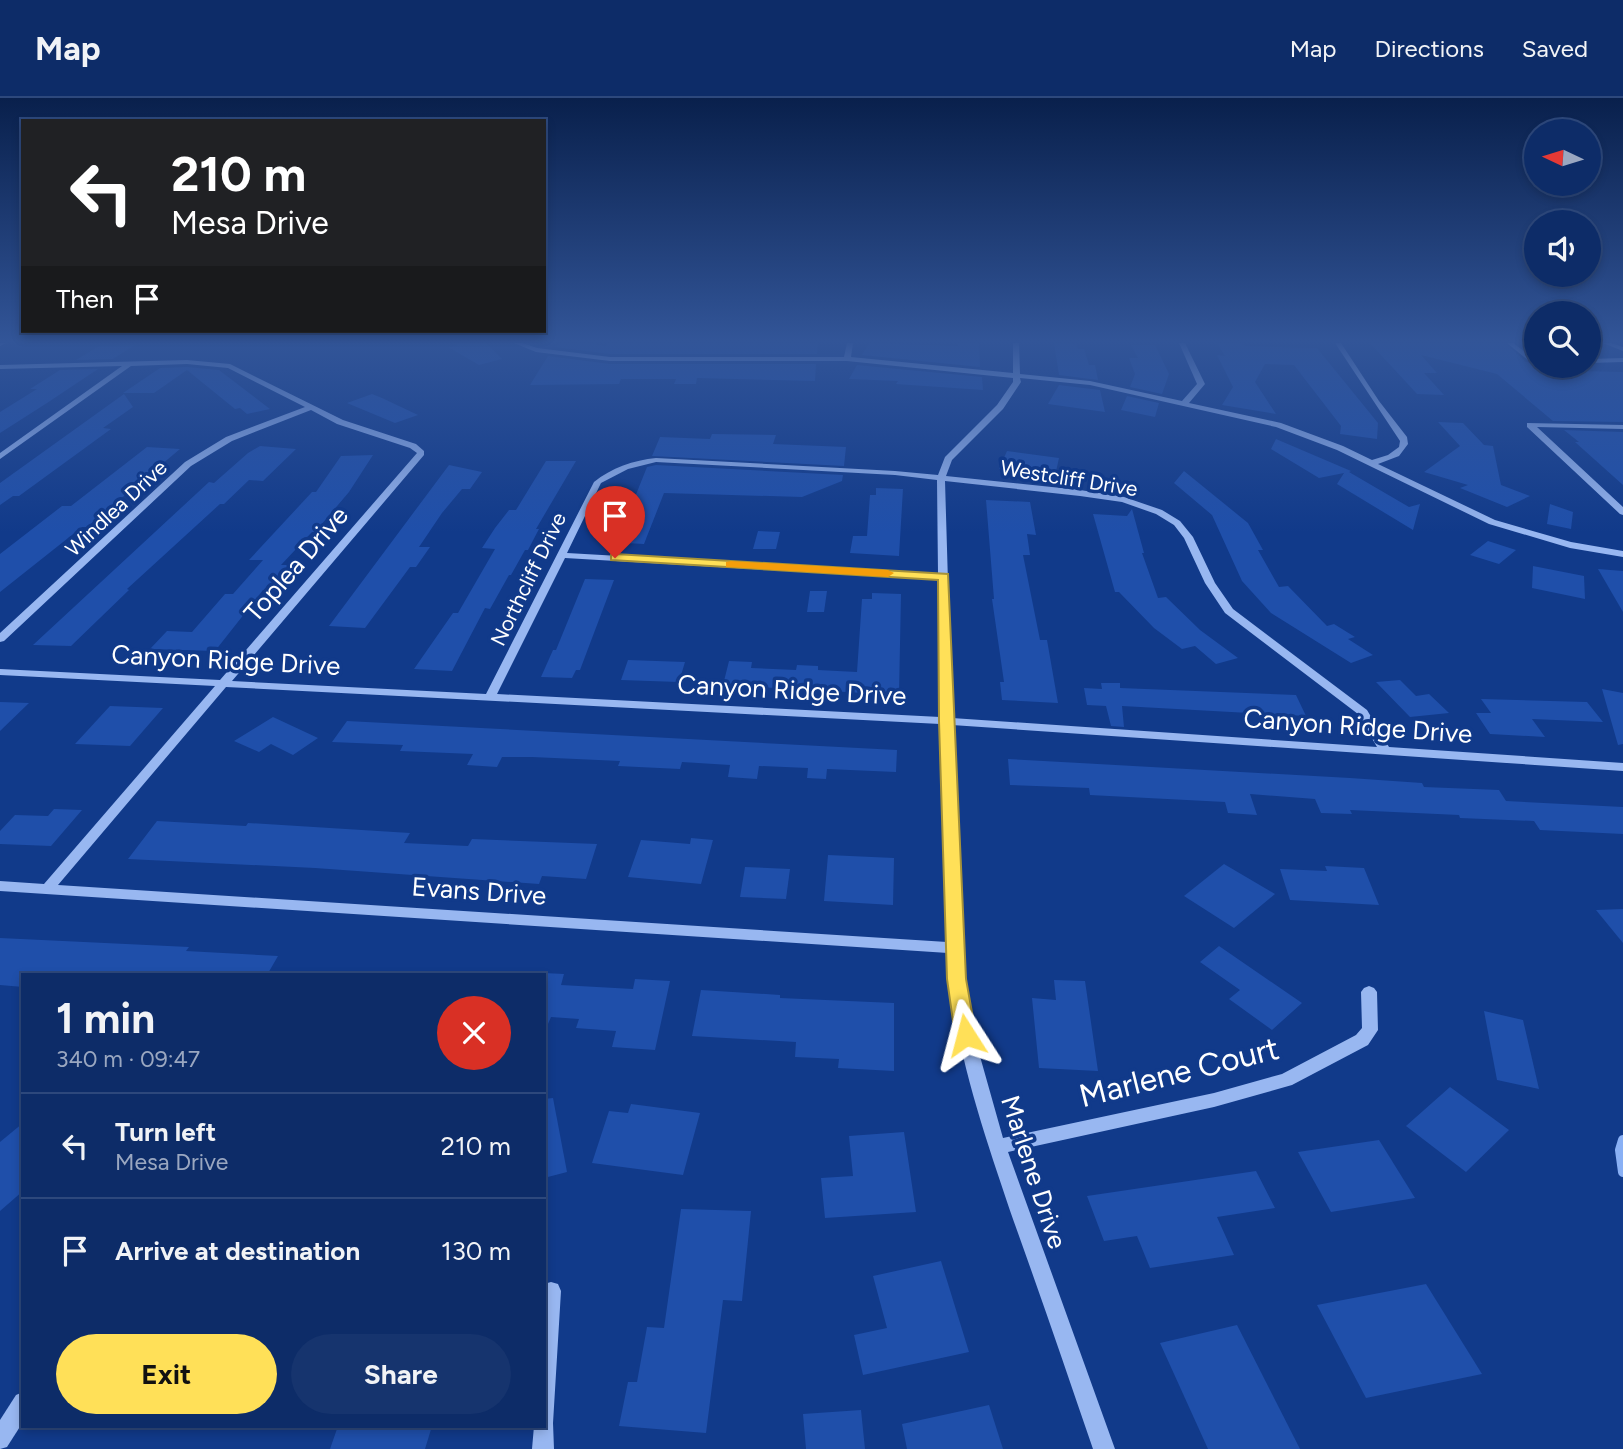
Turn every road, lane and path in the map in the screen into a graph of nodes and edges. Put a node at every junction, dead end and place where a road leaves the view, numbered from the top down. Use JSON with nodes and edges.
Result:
{"nodes":[{"id":1,"x":70,"y":406,"type":"edge"},
{"id":2,"x":306,"y":406,"type":"edge"},
{"id":3,"x":1001,"y":406,"type":"edge"},
{"id":4,"x":1198,"y":406,"type":"edge"},
{"id":5,"x":1378,"y":406,"type":"edge"},
{"id":6,"x":310,"y":408,"type":"junction"},
{"id":7,"x":1623,"y":427,"type":"edge"},
{"id":8,"x":0,"y":457,"type":"edge"},
{"id":9,"x":639,"y":462,"type":"joint"},
{"id":10,"x":1372,"y":463,"type":"junction"},
{"id":11,"x":942,"y":478,"type":"junction"},
{"id":12,"x":1623,"y":512,"type":"edge"},
{"id":13,"x":1623,"y":554,"type":"edge"},
{"id":14,"x":561,"y":555,"type":"junction"},
{"id":15,"x":944,"y":577,"type":"junction"},
{"id":16,"x":0,"y":639,"type":"edge"},
{"id":17,"x":0,"y":672,"type":"edge"},
{"id":18,"x":224,"y":683,"type":"junction"},
{"id":19,"x":491,"y":696,"type":"junction"},
{"id":20,"x":946,"y":721,"type":"junction"},
{"id":21,"x":1385,"y":750,"type":"junction"},
{"id":22,"x":1623,"y":767,"type":"edge"},
{"id":23,"x":0,"y":886,"type":"edge"},
{"id":24,"x":48,"y":888,"type":"junction"},
{"id":25,"x":955,"y":948,"type":"junction"},
{"id":26,"x":1369,"y":992,"type":"dead end"},
{"id":27,"x":997,"y":1147,"type":"junction"},
{"id":28,"x":551,"y":1292,"type":"dead end"},
{"id":29,"x":546,"y":1383,"type":"edge"},
{"id":30,"x":21,"y":1405,"type":"edge"},
{"id":31,"x":544,"y":1428,"type":"edge"},
{"id":32,"x":0,"y":1440,"type":"edge"},
{"id":33,"x":543,"y":1449,"type":"edge"},
{"id":34,"x":1104,"y":1449,"type":"edge"}],
"edges":[{"from":1,"to":8,"type":"street"},
{"from":2,"to":6,"type":"street"},
{"from":3,"to":11,"type":"street","name":"Marlene Drive"},
{"from":4,"to":10,"type":"street"},
{"from":5,"to":10,"type":"street"},
{"from":6,"to":16,"type":"street","name":"Windlea Drive"},
{"from":6,"to":18,"type":"street","name":"Toplea Drive"},
{"from":7,"to":12,"type":"street"},
{"from":9,"to":11,"type":"street","name":"Westcliff Drive"},
{"from":9,"to":14,"type":"street","name":"Northcliff Drive"},
{"from":10,"to":13,"type":"street"},
{"from":11,"to":15,"type":"street","name":"Marlene Drive"},
{"from":11,"to":21,"type":"street","name":"Westcliff Drive"},
{"from":14,"to":15,"type":"street"},
{"from":14,"to":19,"type":"street","name":"Northcliff Drive"},
{"from":15,"to":20,"type":"street","name":"Marlene Drive"},
{"from":17,"to":18,"type":"street","name":"Canyon Ridge Drive"},
{"from":18,"to":19,"type":"street","name":"Canyon Ridge Drive"},
{"from":18,"to":24,"type":"street","name":"Toplea Drive"},
{"from":19,"to":20,"type":"street","name":"Canyon Ridge Drive"},
{"from":20,"to":21,"type":"street","name":"Canyon Ridge Drive"},
{"from":20,"to":25,"type":"street","name":"Marlene Drive"},
{"from":21,"to":22,"type":"street","name":"Canyon Ridge Drive"},
{"from":23,"to":24,"type":"street","name":"Evans Drive"},
{"from":24,"to":25,"type":"street","name":"Evans Drive"},
{"from":25,"to":27,"type":"street","name":"Marlene Drive"},
{"from":26,"to":27,"type":"street","name":"Marlene Court"},
{"from":27,"to":34,"type":"street","name":"Marlene Drive"},
{"from":28,"to":29,"type":"street"},
{"from":30,"to":32,"type":"street"},
{"from":31,"to":33,"type":"street"}]}
